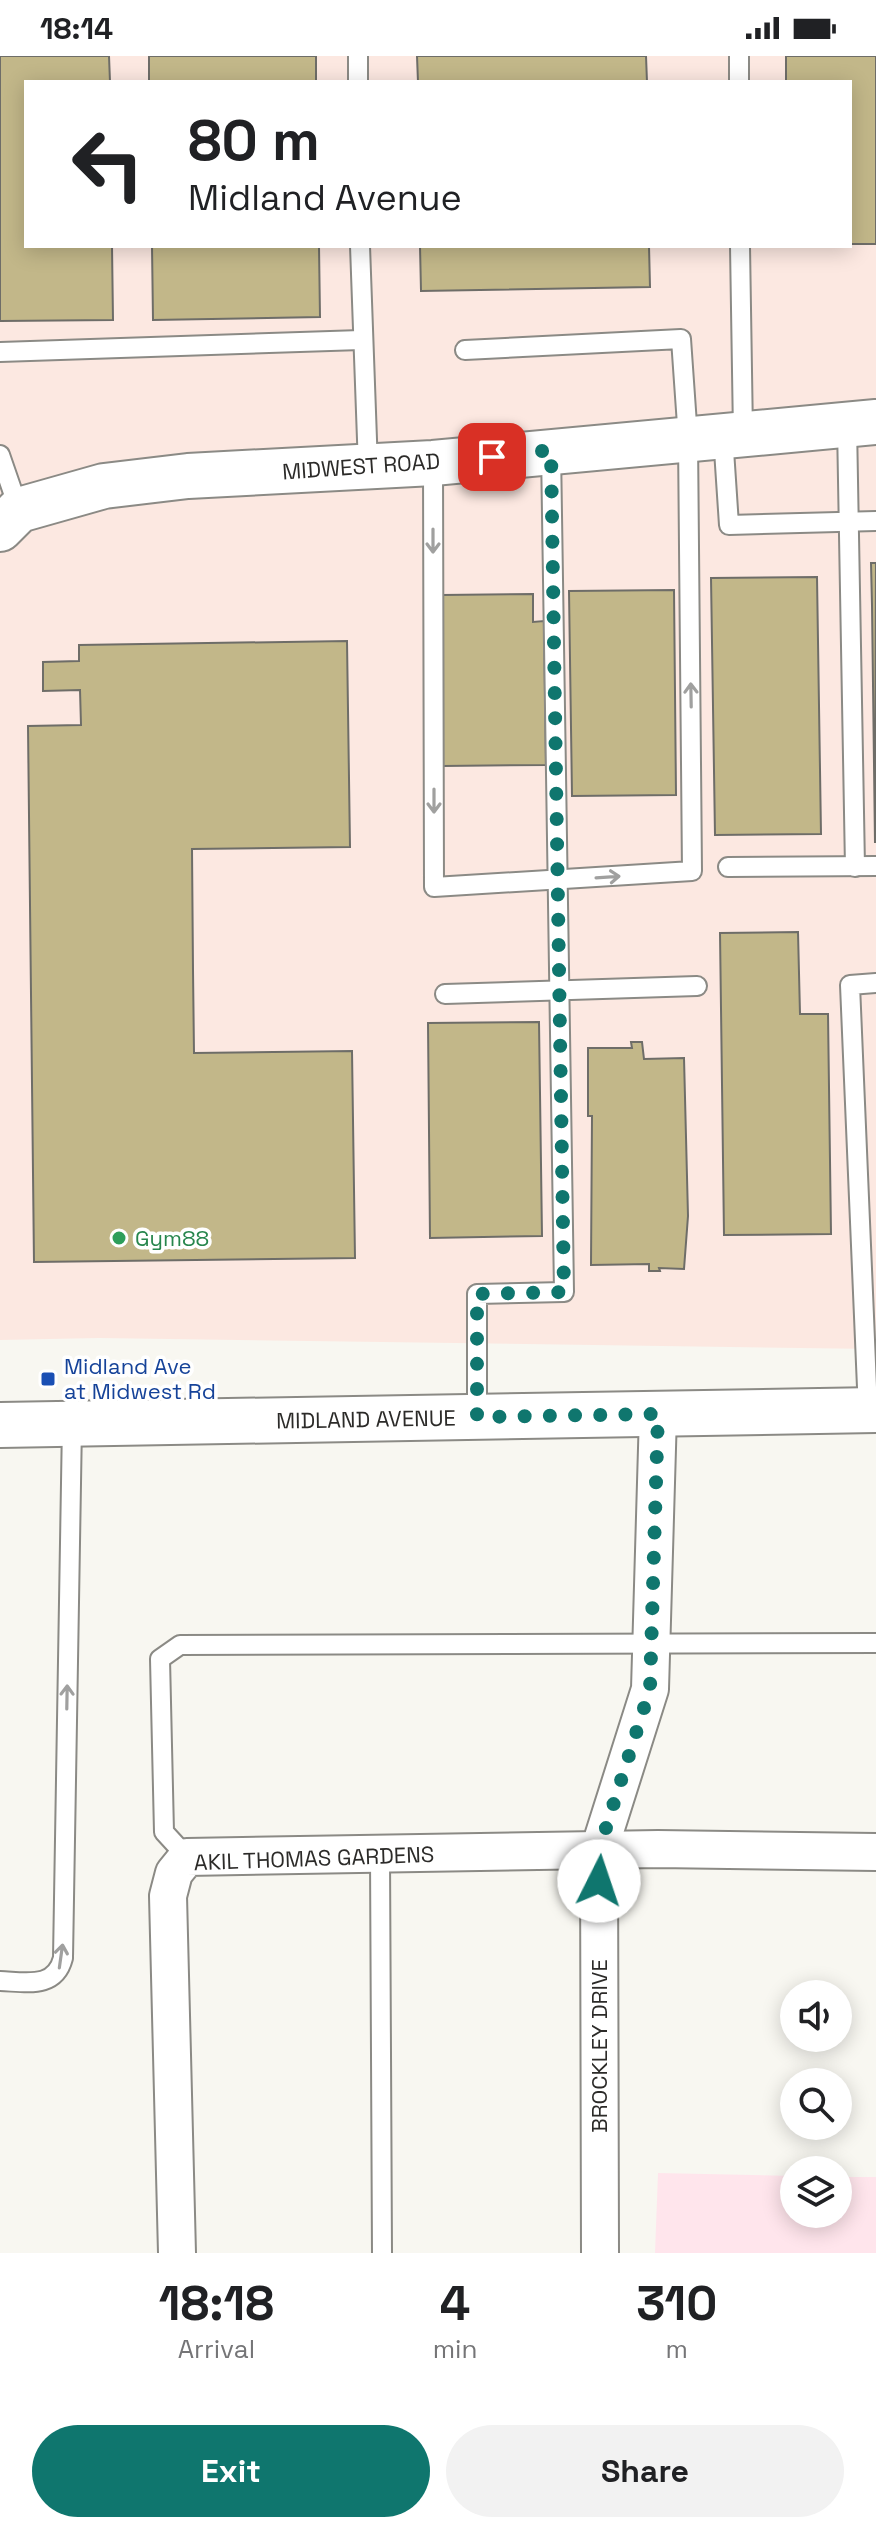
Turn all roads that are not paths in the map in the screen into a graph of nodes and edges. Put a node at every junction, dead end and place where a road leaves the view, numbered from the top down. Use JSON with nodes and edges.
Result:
{"nodes":[{"id":1,"x":358,"y":56,"type":"edge"},
{"id":2,"x":739,"y":56,"type":"edge"},
{"id":3,"x":358,"y":80,"type":"edge"},
{"id":4,"x":739,"y":80,"type":"edge"},
{"id":5,"x":360,"y":248,"type":"edge"},
{"id":6,"x":740,"y":248,"type":"edge"},
{"id":7,"x":361,"y":340,"type":"junction"},
{"id":8,"x":465,"y":350,"type":"dead end"},
{"id":9,"x":0,"y":352,"type":"edge"},
{"id":10,"x":862,"y":424,"type":"edge"},
{"id":11,"x":718,"y":436,"type":"junction"},
{"id":12,"x":551,"y":450,"type":"junction"},
{"id":13,"x":0,"y":455,"type":"edge"},
{"id":14,"x":433,"y":463,"type":"junction"},
{"id":15,"x":368,"y":467,"type":"junction"},
{"id":16,"x":9,"y":520,"type":"edge"},
{"id":17,"x":876,"y":521,"type":"edge"},
{"id":18,"x":849,"y":522,"type":"junction"},
{"id":19,"x":876,"y":866,"type":"edge"},
{"id":20,"x":728,"y":867,"type":"dead end"},
{"id":21,"x":855,"y":867,"type":"junction"},
{"id":22,"x":556,"y":881,"type":"junction"},
{"id":23,"x":876,"y":983,"type":"edge"},
{"id":24,"x":697,"y":986,"type":"dead end"},
{"id":25,"x":558,"y":989,"type":"junction"},
{"id":26,"x":445,"y":994,"type":"dead end"},
{"id":27,"x":872,"y":1410,"type":"edge"},
{"id":28,"x":658,"y":1414,"type":"junction"},
{"id":29,"x":477,"y":1417,"type":"junction"},
{"id":30,"x":72,"y":1424,"type":"junction"},
{"id":31,"x":0,"y":1425,"type":"edge"},
{"id":32,"x":653,"y":1642,"type":"junction"},
{"id":33,"x":876,"y":1643,"type":"edge"},
{"id":34,"x":599,"y":1850,"type":"junction"},
{"id":35,"x":876,"y":1852,"type":"edge"},
{"id":36,"x":380,"y":1856,"type":"junction"},
{"id":37,"x":187,"y":1857,"type":"junction"},
{"id":38,"x":0,"y":1981,"type":"edge"},
{"id":39,"x":177,"y":2253,"type":"edge"},
{"id":40,"x":382,"y":2253,"type":"edge"},
{"id":41,"x":600,"y":2253,"type":"edge"}],
"edges":[{"from":1,"to":3,"type":"lane"},
{"from":2,"to":4,"type":"lane"},
{"from":5,"to":7,"type":"lane"},
{"from":6,"to":11,"type":"lane"},
{"from":7,"to":9,"type":"lane"},
{"from":7,"to":15,"type":"lane"},
{"from":8,"to":11,"type":"lane"},
{"from":10,"to":11,"type":"main road","name":"MIDWEST ROAD"},
{"from":10,"to":18,"type":"lane"},
{"from":11,"to":12,"type":"main road","name":"MIDWEST ROAD"},
{"from":11,"to":18,"type":"lane"},
{"from":22,"to":11,"type":"lane","one_way":true},
{"from":12,"to":14,"type":"main road","name":"MIDWEST ROAD"},
{"from":12,"to":22,"type":"lane"},
{"from":13,"to":16,"type":"lane"},
{"from":14,"to":15,"type":"main road","name":"MIDWEST ROAD"},
{"from":14,"to":22,"type":"lane","one_way":true},
{"from":15,"to":16,"type":"main road","name":"MIDWEST ROAD"},
{"from":17,"to":18,"type":"lane"},
{"from":18,"to":21,"type":"lane"},
{"from":19,"to":21,"type":"lane"},
{"from":20,"to":21,"type":"lane"},
{"from":22,"to":25,"type":"lane"},
{"from":23,"to":27,"type":"lane"},
{"from":24,"to":25,"type":"lane"},
{"from":25,"to":26,"type":"lane"},
{"from":25,"to":29,"type":"lane"},
{"from":27,"to":28,"type":"main road","name":"MIDLAND AVENUE"},
{"from":28,"to":29,"type":"main road","name":"MIDLAND AVENUE"},
{"from":28,"to":32,"type":"street","name":"BROCKLEY DRIVE"},
{"from":29,"to":30,"type":"main road","name":"MIDLAND AVENUE"},
{"from":30,"to":31,"type":"main road","name":"MIDLAND AVENUE"},
{"from":38,"to":30,"type":"lane","one_way":true},
{"from":32,"to":33,"type":"lane"},
{"from":32,"to":34,"type":"street","name":"BROCKLEY DRIVE"},
{"from":32,"to":37,"type":"lane"},
{"from":34,"to":35,"type":"street","name":"AKIL THOMAS GARDENS"},
{"from":34,"to":36,"type":"street","name":"AKIL THOMAS GARDENS"},
{"from":34,"to":41,"type":"street","name":"BROCKLEY DRIVE"},
{"from":36,"to":37,"type":"street","name":"AKIL THOMAS GARDENS"},
{"from":36,"to":40,"type":"lane"},
{"from":37,"to":39,"type":"street","name":"AKIL THOMAS GARDENS"}]}
